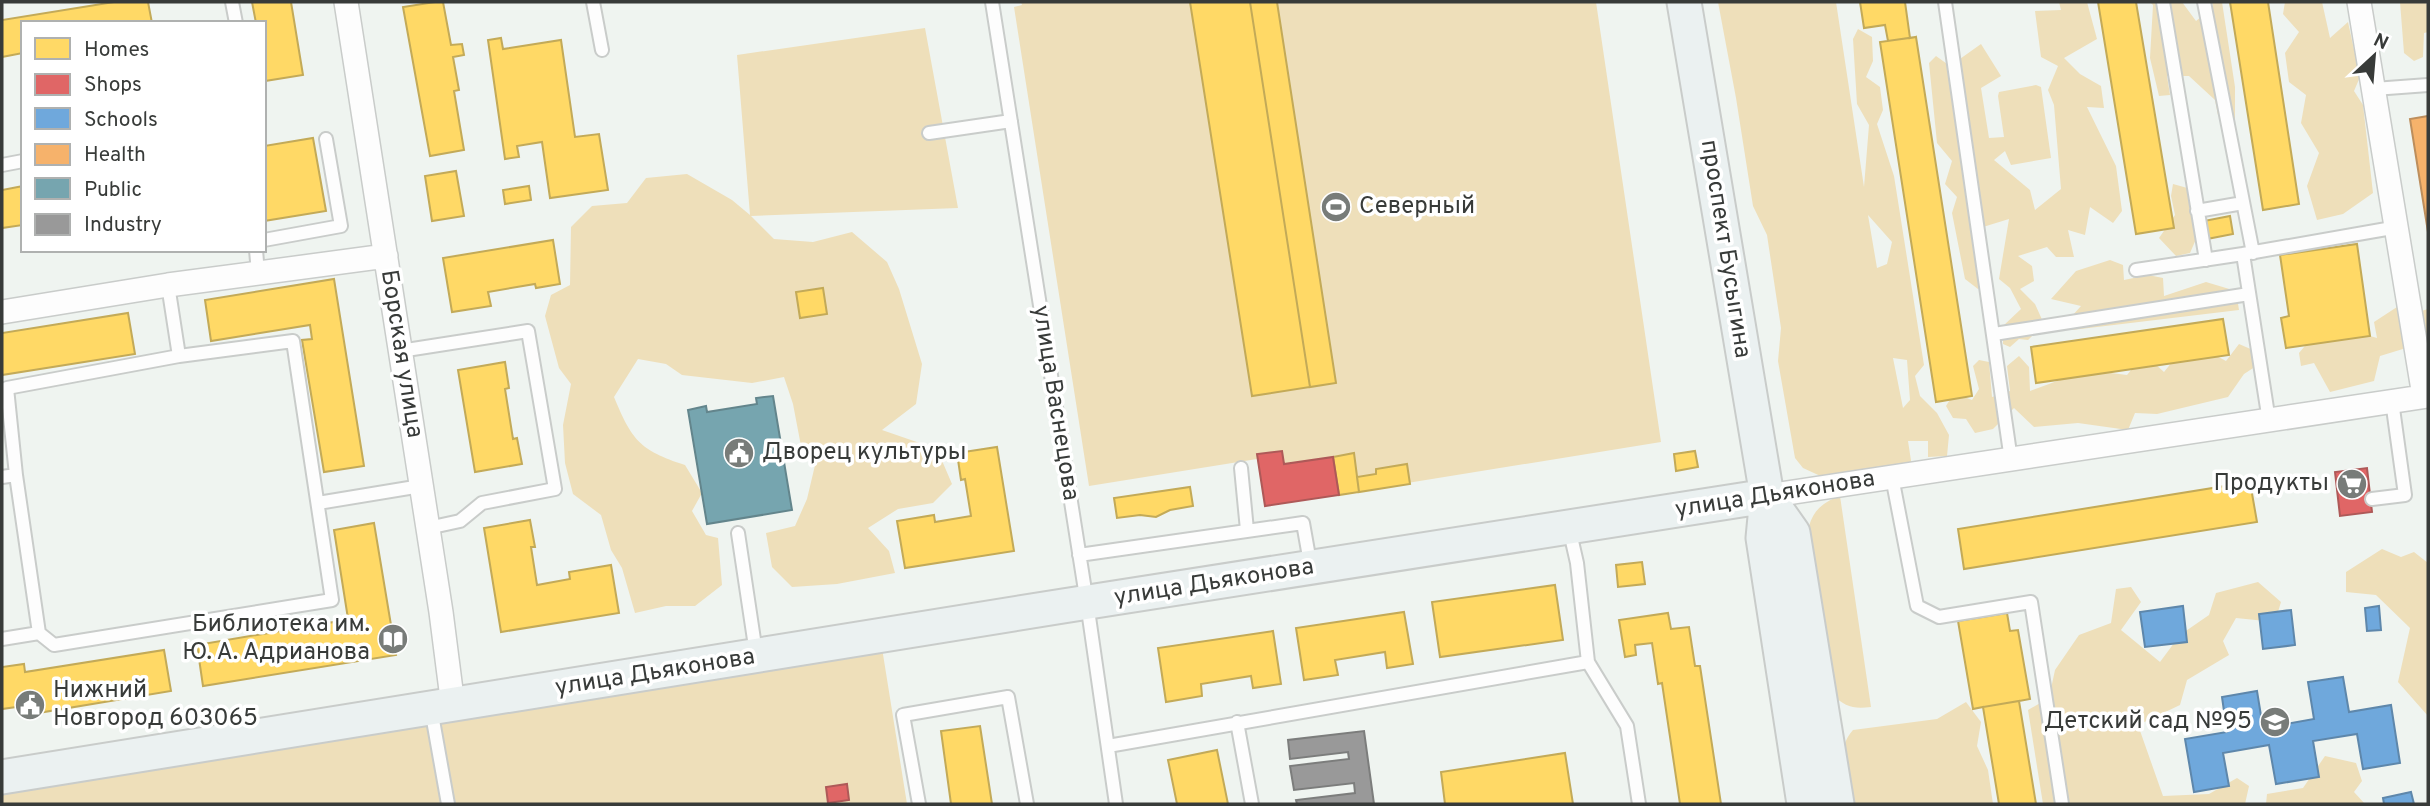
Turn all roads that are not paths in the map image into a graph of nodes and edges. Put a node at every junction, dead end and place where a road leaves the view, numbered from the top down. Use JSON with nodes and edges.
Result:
{"nodes":[{"id":1,"x":232,"y":2,"type":"edge"},
{"id":2,"x":346,"y":2,"type":"edge"},
{"id":3,"x":593,"y":2,"type":"edge"},
{"id":4,"x":992,"y":2,"type":"edge"},
{"id":5,"x":1684,"y":2,"type":"edge"},
{"id":6,"x":1945,"y":2,"type":"edge"},
{"id":7,"x":2163,"y":2,"type":"edge"},
{"id":8,"x":2204,"y":2,"type":"edge"},
{"id":9,"x":2360,"y":2,"type":"edge"},
{"id":10,"x":236,"y":21,"type":"edge"},
{"id":11,"x":602,"y":50,"type":"dead end"},
{"id":12,"x":2428,"y":85,"type":"edge"},
{"id":13,"x":2374,"y":89,"type":"junction"},
{"id":14,"x":1011,"y":121,"type":"junction"},
{"id":15,"x":929,"y":133,"type":"dead end"},
{"id":16,"x":326,"y":139,"type":"dead end"},
{"id":17,"x":21,"y":161,"type":"edge"},
{"id":18,"x":2,"y":165,"type":"edge"},
{"id":19,"x":2243,"y":203,"type":"junction"},
{"id":20,"x":2197,"y":211,"type":"junction"},
{"id":21,"x":2398,"y":227,"type":"junction"},
{"id":22,"x":266,"y":240,"type":"edge"},
{"id":23,"x":2248,"y":254,"type":"junction"},
{"id":24,"x":386,"y":256,"type":"junction"},
{"id":25,"x":2206,"y":260,"type":"junction"},
{"id":26,"x":257,"y":262,"type":"edge"},
{"id":27,"x":2136,"y":271,"type":"dead end"},
{"id":28,"x":168,"y":285,"type":"junction"},
{"id":29,"x":2249,"y":293,"type":"junction"},
{"id":30,"x":2,"y":312,"type":"edge"},
{"id":31,"x":1994,"y":334,"type":"junction"},
{"id":32,"x":400,"y":351,"type":"junction"},
{"id":33,"x":179,"y":356,"type":"junction"},
{"id":34,"x":2426,"y":396,"type":"edge"},
{"id":35,"x":2392,"y":401,"type":"junction"},
{"id":36,"x":2269,"y":421,"type":"junction"},
{"id":37,"x":2011,"y":460,"type":"junction"},
{"id":38,"x":1241,"y":468,"type":"dead end"},
{"id":39,"x":16,"y":475,"type":"junction"},
{"id":40,"x":2,"y":477,"type":"edge"},
{"id":41,"x":1892,"y":477,"type":"junction"},
{"id":42,"x":421,"y":486,"type":"junction"},
{"id":43,"x":1767,"y":496,"type":"junction"},
{"id":44,"x":2372,"y":499,"type":"dead end"},
{"id":45,"x":317,"y":503,"type":"junction"},
{"id":46,"x":428,"y":528,"type":"junction"},
{"id":47,"x":1569,"y":528,"type":"junction"},
{"id":48,"x":1247,"y":530,"type":"junction"},
{"id":49,"x":738,"y":533,"type":"dead end"},
{"id":50,"x":1079,"y":555,"type":"junction"},
{"id":51,"x":1311,"y":568,"type":"junction"},
{"id":52,"x":1087,"y":603,"type":"junction"},
{"id":53,"x":38,"y":633,"type":"junction"},
{"id":54,"x":2,"y":639,"type":"edge"},
{"id":55,"x":756,"y":657,"type":"junction"},
{"id":56,"x":1588,"y":662,"type":"junction"},
{"id":57,"x":442,"y":707,"type":"junction"},
{"id":58,"x":1237,"y":722,"type":"junction"},
{"id":59,"x":1108,"y":746,"type":"junction"},
{"id":60,"x":2,"y":777,"type":"edge"},
{"id":61,"x":448,"y":804,"type":"edge"},
{"id":62,"x":919,"y":804,"type":"edge"},
{"id":63,"x":1027,"y":804,"type":"edge"},
{"id":64,"x":1116,"y":804,"type":"edge"},
{"id":65,"x":1252,"y":804,"type":"edge"},
{"id":66,"x":1639,"y":804,"type":"edge"},
{"id":67,"x":1804,"y":804,"type":"edge"},
{"id":68,"x":1837,"y":804,"type":"edge"},
{"id":69,"x":2062,"y":804,"type":"edge"}],
"edges":[{"from":1,"to":10,"type":"lane"},
{"from":2,"to":24,"type":"street","name":"Борская улица"},
{"from":3,"to":11,"type":"lane"},
{"from":4,"to":14,"type":"lane","name":"улица Васнецова"},
{"from":5,"to":43,"type":"main road","name":"проспект Бусыгина"},
{"from":6,"to":31,"type":"lane"},
{"from":7,"to":20,"type":"lane"},
{"from":8,"to":19,"type":"lane"},
{"from":9,"to":13,"type":"street"},
{"from":12,"to":13,"type":"lane"},
{"from":13,"to":21,"type":"street"},
{"from":14,"to":15,"type":"lane"},
{"from":14,"to":50,"type":"lane","name":"улица Васнецова"},
{"from":16,"to":22,"type":"lane"},
{"from":17,"to":18,"type":"lane"},
{"from":19,"to":20,"type":"lane"},
{"from":19,"to":23,"type":"lane"},
{"from":20,"to":25,"type":"lane"},
{"from":21,"to":23,"type":"lane"},
{"from":21,"to":34,"type":"street"},
{"from":23,"to":25,"type":"lane"},
{"from":23,"to":29,"type":"lane"},
{"from":24,"to":26,"type":"street"},
{"from":24,"to":32,"type":"street","name":"Борская улица"},
{"from":25,"to":27,"type":"lane"},
{"from":26,"to":28,"type":"street"},
{"from":28,"to":30,"type":"street"},
{"from":28,"to":33,"type":"lane"},
{"from":29,"to":31,"type":"lane"},
{"from":29,"to":36,"type":"lane"},
{"from":31,"to":37,"type":"lane"},
{"from":32,"to":42,"type":"street","name":"Борская улица"},
{"from":32,"to":46,"type":"lane"},
{"from":33,"to":39,"type":"lane"},
{"from":33,"to":45,"type":"lane"},
{"from":34,"to":35,"type":"street","name":"улица Дьяконова"},
{"from":35,"to":36,"type":"street","name":"улица Дьяконова"},
{"from":35,"to":44,"type":"lane"},
{"from":36,"to":37,"type":"street","name":"улица Дьяконова"},
{"from":37,"to":41,"type":"street","name":"улица Дьяконова"},
{"from":38,"to":48,"type":"lane"},
{"from":39,"to":40,"type":"lane"},
{"from":39,"to":53,"type":"lane"},
{"from":41,"to":43,"type":"street","name":"улица Дьяконова"},
{"from":41,"to":69,"type":"lane"},
{"from":42,"to":45,"type":"lane"},
{"from":42,"to":46,"type":"street","name":"Борская улица"},
{"from":43,"to":47,"type":"main road","name":"улица Дьяконова"},
{"from":43,"to":67,"type":"main road","name":"проспект Бусыгина"},
{"from":43,"to":68,"type":"main road","name":"проспект Бусыгина"},
{"from":45,"to":53,"type":"lane"},
{"from":46,"to":57,"type":"street","name":"Борская улица"},
{"from":47,"to":51,"type":"main road","name":"улица Дьяконова"},
{"from":47,"to":56,"type":"lane"},
{"from":48,"to":50,"type":"lane"},
{"from":48,"to":51,"type":"lane"},
{"from":49,"to":55,"type":"lane"},
{"from":50,"to":52,"type":"lane","name":"улица Васнецова"},
{"from":51,"to":52,"type":"main road","name":"улица Дьяконова"},
{"from":52,"to":55,"type":"main road","name":"улица Дьяконова"},
{"from":52,"to":59,"type":"lane","name":"улица Васнецова"},
{"from":53,"to":54,"type":"lane"},
{"from":55,"to":57,"type":"main road","name":"улица Дьяконова"},
{"from":56,"to":58,"type":"lane"},
{"from":56,"to":66,"type":"lane"},
{"from":57,"to":60,"type":"main road","name":"улица Дьяконова"},
{"from":57,"to":61,"type":"lane"},
{"from":58,"to":59,"type":"lane"},
{"from":58,"to":65,"type":"lane"},
{"from":59,"to":64,"type":"lane","name":"улица Васнецова"},
{"from":62,"to":63,"type":"lane"}]}
